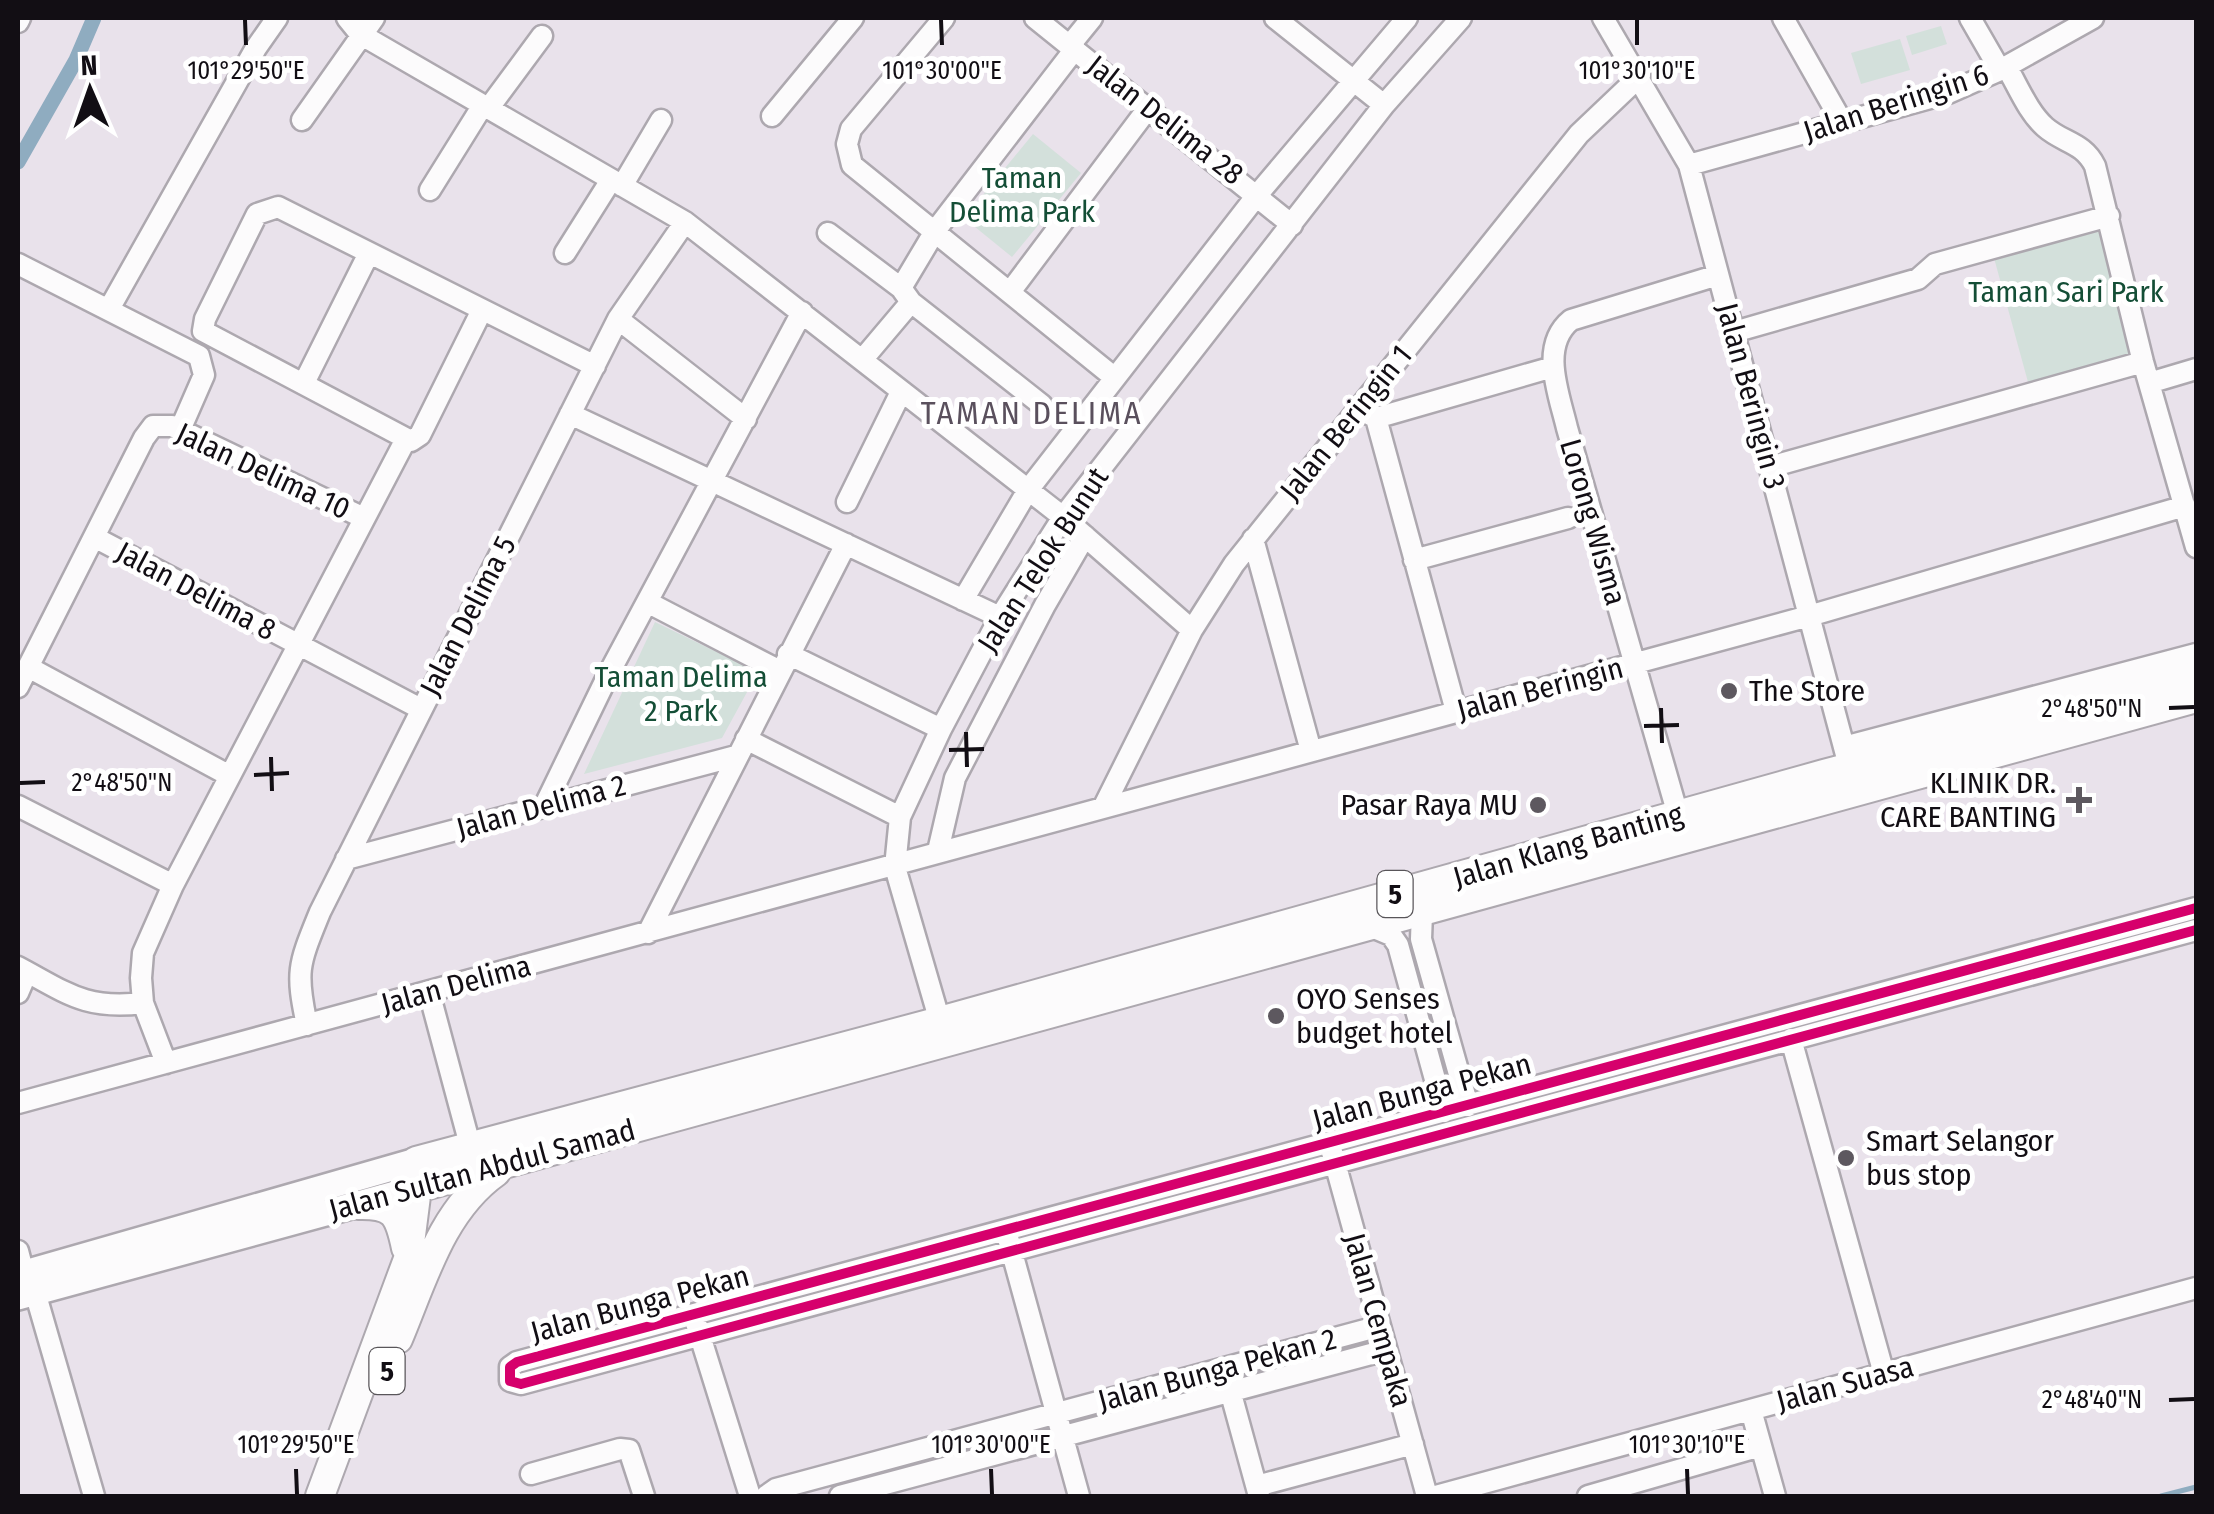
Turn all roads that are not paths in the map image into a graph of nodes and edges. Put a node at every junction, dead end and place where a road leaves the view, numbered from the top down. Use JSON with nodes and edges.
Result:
{"nodes":[{"id":1,"x":277,"y":18,"type":"edge"},
{"id":2,"x":374,"y":18,"type":"edge"},
{"id":3,"x":853,"y":18,"type":"edge"},
{"id":4,"x":944,"y":18,"type":"edge"},
{"id":5,"x":1036,"y":18,"type":"edge"},
{"id":6,"x":1092,"y":18,"type":"edge"},
{"id":7,"x":1275,"y":18,"type":"edge"},
{"id":8,"x":1407,"y":18,"type":"edge"},
{"id":9,"x":1461,"y":18,"type":"edge"},
{"id":10,"x":1603,"y":18,"type":"edge"},
{"id":11,"x":1784,"y":18,"type":"edge"},
{"id":12,"x":1970,"y":18,"type":"edge"},
{"id":13,"x":2093,"y":18,"type":"edge"},
{"id":14,"x":353,"y":26,"type":"edge"},
{"id":15,"x":542,"y":36,"type":"dead end"},
{"id":16,"x":1073,"y":47,"type":"junction"},
{"id":17,"x":2003,"y":68,"type":"junction"},
{"id":18,"x":1640,"y":76,"type":"junction"},
{"id":19,"x":1352,"y":82,"type":"junction"},
{"id":20,"x":1384,"y":105,"type":"junction"},
{"id":21,"x":486,"y":107,"type":"junction"},
{"id":22,"x":1149,"y":108,"type":"junction"},
{"id":23,"x":772,"y":116,"type":"dead end"},
{"id":24,"x":302,"y":120,"type":"dead end"},
{"id":25,"x":661,"y":120,"type":"dead end"},
{"id":26,"x":1842,"y":122,"type":"junction"},
{"id":27,"x":1689,"y":165,"type":"junction"},
{"id":28,"x":616,"y":183,"type":"junction"},
{"id":29,"x":430,"y":190,"type":"dead end"},
{"id":30,"x":1258,"y":194,"type":"junction"},
{"id":31,"x":2108,"y":216,"type":"junction"},
{"id":32,"x":685,"y":222,"type":"junction"},
{"id":33,"x":1292,"y":224,"type":"junction"},
{"id":34,"x":935,"y":230,"type":"junction"},
{"id":35,"x":828,"y":233,"type":"dead end"},
{"id":36,"x":370,"y":253,"type":"junction"},
{"id":37,"x":565,"y":253,"type":"dead end"},
{"id":38,"x":18,"y":264,"type":"edge"},
{"id":39,"x":1718,"y":275,"type":"junction"},
{"id":40,"x":1010,"y":292,"type":"junction"},
{"id":41,"x":906,"y":295,"type":"junction"},
{"id":42,"x":109,"y":309,"type":"junction"},
{"id":43,"x":482,"y":310,"type":"junction"},
{"id":44,"x":802,"y":312,"type":"junction"},
{"id":45,"x":618,"y":319,"type":"junction"},
{"id":46,"x":1734,"y":332,"type":"junction"},
{"id":47,"x":862,"y":360,"type":"junction"},
{"id":48,"x":595,"y":366,"type":"junction"},
{"id":49,"x":1553,"y":366,"type":"junction"},
{"id":50,"x":2196,"y":370,"type":"edge"},
{"id":51,"x":2146,"y":372,"type":"junction"},
{"id":52,"x":1115,"y":378,"type":"junction"},
{"id":53,"x":306,"y":379,"type":"dead end"},
{"id":54,"x":901,"y":392,"type":"junction"},
{"id":55,"x":1042,"y":404,"type":"dead end"},
{"id":56,"x":1367,"y":413,"type":"junction"},
{"id":57,"x":570,"y":414,"type":"junction"},
{"id":58,"x":746,"y":419,"type":"junction"},
{"id":59,"x":171,"y":427,"type":"junction"},
{"id":60,"x":406,"y":438,"type":"junction"},
{"id":61,"x":1770,"y":467,"type":"junction"},
{"id":62,"x":712,"y":481,"type":"junction"},
{"id":63,"x":1028,"y":490,"type":"junction"},
{"id":64,"x":847,"y":502,"type":"dead end"},
{"id":65,"x":2184,"y":506,"type":"junction"},
{"id":66,"x":364,"y":518,"type":"junction"},
{"id":67,"x":1064,"y":518,"type":"junction"},
{"id":68,"x":1568,"y":518,"type":"dead end"},
{"id":69,"x":1084,"y":536,"type":"junction"},
{"id":70,"x":94,"y":537,"type":"junction"},
{"id":71,"x":1253,"y":539,"type":"junction"},
{"id":72,"x":846,"y":544,"type":"junction"},
{"id":73,"x":2196,"y":547,"type":"edge"},
{"id":74,"x":1414,"y":560,"type":"junction"},
{"id":75,"x":963,"y":600,"type":"junction"},
{"id":76,"x":647,"y":602,"type":"junction"},
{"id":77,"x":1810,"y":616,"type":"junction"},
{"id":78,"x":1000,"y":617,"type":"junction"},
{"id":79,"x":1192,"y":630,"type":"junction"},
{"id":80,"x":298,"y":644,"type":"junction"},
{"id":81,"x":2196,"y":654,"type":"edge"},
{"id":82,"x":784,"y":662,"type":"junction"},
{"id":83,"x":1632,"y":664,"type":"junction"},
{"id":84,"x":28,"y":667,"type":"junction"},
{"id":85,"x":2196,"y":676,"type":"edge"},
{"id":86,"x":18,"y":687,"type":"edge"},
{"id":87,"x":2196,"y":698,"type":"edge"},
{"id":88,"x":421,"y":709,"type":"junction"},
{"id":89,"x":1456,"y":712,"type":"junction"},
{"id":90,"x":941,"y":729,"type":"junction"},
{"id":91,"x":741,"y":748,"type":"junction"},
{"id":92,"x":1311,"y":751,"type":"junction"},
{"id":93,"x":1850,"y":769,"type":"junction"},
{"id":94,"x":230,"y":776,"type":"junction"},
{"id":95,"x":18,"y":806,"type":"edge"},
{"id":96,"x":1104,"y":806,"type":"junction"},
{"id":97,"x":544,"y":807,"type":"junction"},
{"id":98,"x":1678,"y":815,"type":"junction"},
{"id":99,"x":900,"y":817,"type":"junction"},
{"id":100,"x":938,"y":851,"type":"junction"},
{"id":101,"x":346,"y":859,"type":"junction"},
{"id":102,"x":895,"y":867,"type":"junction"},
{"id":103,"x":173,"y":885,"type":"junction"},
{"id":104,"x":2196,"y":908,"type":"edge"},
{"id":105,"x":1422,"y":913,"type":"junction"},
{"id":106,"x":1372,"y":926,"type":"junction"},
{"id":107,"x":2196,"y":930,"type":"edge"},
{"id":108,"x":648,"y":933,"type":"junction"},
{"id":109,"x":22,"y":970,"type":"edge"},
{"id":110,"x":1938,"y":989,"type":"junction"},
{"id":111,"x":428,"y":992,"type":"junction"},
{"id":112,"x":18,"y":993,"type":"edge"},
{"id":113,"x":143,"y":1003,"type":"junction"},
{"id":114,"x":306,"y":1025,"type":"junction"},
{"id":115,"x":944,"y":1032,"type":"junction"},
{"id":116,"x":1791,"y":1039,"type":"junction"},
{"id":117,"x":166,"y":1063,"type":"junction"},
{"id":118,"x":18,"y":1104,"type":"edge"},
{"id":119,"x":1468,"y":1106,"type":"junction"},
{"id":120,"x":1444,"y":1112,"type":"junction"},
{"id":121,"x":470,"y":1145,"type":"junction"},
{"id":122,"x":1332,"y":1152,"type":"junction"},
{"id":123,"x":509,"y":1163,"type":"junction"},
{"id":124,"x":429,"y":1171,"type":"junction"},
{"id":125,"x":358,"y":1204,"type":"junction"},
{"id":126,"x":1009,"y":1240,"type":"junction"},
{"id":127,"x":437,"y":1246,"type":"junction"},
{"id":128,"x":408,"y":1259,"type":"junction"},
{"id":129,"x":22,"y":1278,"type":"edge"},
{"id":130,"x":2196,"y":1288,"type":"edge"},
{"id":131,"x":696,"y":1326,"type":"junction"},
{"id":132,"x":1380,"y":1326,"type":"junction"},
{"id":133,"x":1386,"y":1350,"type":"junction"},
{"id":134,"x":1224,"y":1368,"type":"junction"},
{"id":135,"x":1884,"y":1374,"type":"junction"},
{"id":136,"x":1231,"y":1392,"type":"junction"},
{"id":137,"x":1750,"y":1410,"type":"junction"},
{"id":138,"x":1056,"y":1413,"type":"junction"},
{"id":139,"x":1062,"y":1437,"type":"junction"},
{"id":140,"x":1412,"y":1444,"type":"junction"},
{"id":141,"x":1760,"y":1446,"type":"junction"},
{"id":142,"x":531,"y":1474,"type":"dead end"},
{"id":143,"x":1258,"y":1491,"type":"edge"},
{"id":144,"x":1625,"y":1492,"type":"edge"},
{"id":145,"x":94,"y":1496,"type":"edge"},
{"id":146,"x":320,"y":1496,"type":"edge"},
{"id":147,"x":340,"y":1496,"type":"edge"},
{"id":148,"x":644,"y":1496,"type":"edge"},
{"id":149,"x":750,"y":1496,"type":"edge"},
{"id":150,"x":766,"y":1496,"type":"edge"},
{"id":151,"x":840,"y":1496,"type":"edge"},
{"id":152,"x":1079,"y":1496,"type":"edge"},
{"id":153,"x":1427,"y":1496,"type":"edge"},
{"id":154,"x":1436,"y":1496,"type":"edge"},
{"id":155,"x":1588,"y":1496,"type":"edge"},
{"id":156,"x":1774,"y":1496,"type":"edge"}],
"edges":[{"from":1,"to":42,"type":"street"},
{"from":2,"to":14,"type":"street"},
{"from":3,"to":23,"type":"street"},
{"from":4,"to":34,"type":"street"},
{"from":5,"to":16,"type":"street","name":"Jalan Delima 28"},
{"from":6,"to":16,"type":"street"},
{"from":7,"to":19,"type":"street"},
{"from":8,"to":19,"type":"street"},
{"from":9,"to":20,"type":"street","name":"Jalan Telok Bunut"},
{"from":10,"to":18,"type":"street","name":"Jalan Beringin 3"},
{"from":11,"to":26,"type":"street"},
{"from":12,"to":17,"type":"street"},
{"from":13,"to":17,"type":"street","name":"Jalan Beringin 6"},
{"from":14,"to":21,"type":"street"},
{"from":14,"to":24,"type":"street"},
{"from":15,"to":21,"type":"street"},
{"from":16,"to":22,"type":"street","name":"Jalan Delima 28"},
{"from":16,"to":34,"type":"street"},
{"from":17,"to":26,"type":"street","name":"Jalan Beringin 6"},
{"from":17,"to":31,"type":"street"},
{"from":18,"to":27,"type":"street","name":"Jalan Beringin 3"},
{"from":18,"to":56,"type":"street","name":"Jalan Beringin 1"},
{"from":19,"to":20,"type":"street"},
{"from":19,"to":30,"type":"street"},
{"from":20,"to":33,"type":"street","name":"Jalan Telok Bunut"},
{"from":21,"to":28,"type":"street"},
{"from":21,"to":29,"type":"street"},
{"from":22,"to":30,"type":"street","name":"Jalan Delima 28"},
{"from":22,"to":40,"type":"street"},
{"from":25,"to":28,"type":"street"},
{"from":26,"to":27,"type":"street","name":"Jalan Beringin 6"},
{"from":27,"to":39,"type":"street","name":"Jalan Beringin 3"},
{"from":28,"to":32,"type":"street"},
{"from":28,"to":37,"type":"street"},
{"from":30,"to":33,"type":"street","name":"Jalan Delima 28"},
{"from":30,"to":52,"type":"street"},
{"from":31,"to":46,"type":"street"},
{"from":31,"to":51,"type":"street"},
{"from":32,"to":44,"type":"street"},
{"from":32,"to":45,"type":"street","name":"Jalan Delima 5"},
{"from":33,"to":67,"type":"street","name":"Jalan Telok Bunut"},
{"from":34,"to":40,"type":"street"},
{"from":34,"to":41,"type":"street"},
{"from":35,"to":41,"type":"street"},
{"from":36,"to":43,"type":"street"},
{"from":36,"to":53,"type":"street"},
{"from":36,"to":60,"type":"street"},
{"from":38,"to":42,"type":"street"},
{"from":39,"to":46,"type":"street","name":"Jalan Beringin 3"},
{"from":39,"to":49,"type":"street","name":"Lorong Wisma"},
{"from":40,"to":52,"type":"street"},
{"from":41,"to":47,"type":"street"},
{"from":41,"to":55,"type":"street"},
{"from":42,"to":59,"type":"street"},
{"from":43,"to":48,"type":"street"},
{"from":43,"to":60,"type":"street"},
{"from":44,"to":47,"type":"street"},
{"from":44,"to":58,"type":"street"},
{"from":45,"to":48,"type":"street","name":"Jalan Delima 5"},
{"from":45,"to":58,"type":"street"},
{"from":46,"to":61,"type":"street","name":"Jalan Beringin 3"},
{"from":47,"to":54,"type":"street"},
{"from":48,"to":57,"type":"street","name":"Jalan Delima 5"},
{"from":49,"to":56,"type":"street"},
{"from":49,"to":83,"type":"street","name":"Lorong Wisma"},
{"from":50,"to":51,"type":"street"},
{"from":51,"to":61,"type":"street"},
{"from":51,"to":65,"type":"street"},
{"from":52,"to":63,"type":"street"},
{"from":54,"to":63,"type":"street"},
{"from":54,"to":64,"type":"street"},
{"from":56,"to":71,"type":"street","name":"Jalan Beringin 1"},
{"from":56,"to":74,"type":"street"},
{"from":57,"to":62,"type":"street"},
{"from":57,"to":88,"type":"street","name":"Jalan Delima 5"},
{"from":58,"to":62,"type":"street"},
{"from":59,"to":66,"type":"street","name":"Jalan Delima 10"},
{"from":59,"to":70,"type":"street"},
{"from":60,"to":66,"type":"street"},
{"from":61,"to":77,"type":"street","name":"Jalan Beringin 3"},
{"from":62,"to":72,"type":"street"},
{"from":62,"to":76,"type":"street"},
{"from":63,"to":67,"type":"street"},
{"from":63,"to":75,"type":"street"},
{"from":65,"to":73,"type":"street"},
{"from":65,"to":77,"type":"street","name":"Jalan Beringin"},
{"from":66,"to":80,"type":"street"},
{"from":67,"to":69,"type":"street"},
{"from":67,"to":78,"type":"street","name":"Jalan Telok Bunut"},
{"from":68,"to":74,"type":"street"},
{"from":69,"to":79,"type":"street"},
{"from":69,"to":100,"type":"street"},
{"from":70,"to":80,"type":"street","name":"Jalan Delima 8"},
{"from":70,"to":84,"type":"street"},
{"from":71,"to":79,"type":"street","name":"Jalan Beringin 1"},
{"from":71,"to":92,"type":"street"},
{"from":72,"to":75,"type":"street"},
{"from":72,"to":82,"type":"street"},
{"from":74,"to":89,"type":"street"},
{"from":75,"to":78,"type":"street"},
{"from":76,"to":82,"type":"street"},
{"from":76,"to":97,"type":"street"},
{"from":77,"to":83,"type":"street","name":"Jalan Beringin"},
{"from":77,"to":93,"type":"street","name":"Jalan Beringin 3"},
{"from":78,"to":90,"type":"street","name":"Jalan Telok Bunut"},
{"from":79,"to":96,"type":"street","name":"Jalan Beringin 1"},
{"from":80,"to":88,"type":"street","name":"Jalan Delima 8"},
{"from":80,"to":94,"type":"street"},
{"from":81,"to":93,"type":"street"},
{"from":82,"to":90,"type":"street"},
{"from":82,"to":91,"type":"street"},
{"from":83,"to":89,"type":"street","name":"Jalan Beringin"},
{"from":83,"to":98,"type":"street","name":"Lorong Wisma"},
{"from":84,"to":86,"type":"street"},
{"from":84,"to":94,"type":"street"},
{"from":85,"to":93,"type":"highway","name":"Jalan Klang Banting","number":"5"},
{"from":87,"to":93,"type":"highway","name":"Jalan Klang Banting","number":"5"},
{"from":88,"to":101,"type":"street","name":"Jalan Delima 5"},
{"from":89,"to":92,"type":"street","name":"Jalan Beringin"},
{"from":90,"to":99,"type":"street","name":"Jalan Telok Bunut"},
{"from":91,"to":97,"type":"street","name":"Jalan Delima 2"},
{"from":91,"to":99,"type":"street"},
{"from":91,"to":108,"type":"street"},
{"from":92,"to":96,"type":"street","name":"Jalan Beringin"},
{"from":93,"to":98,"type":"highway","name":"Jalan Klang Banting","number":"5"},
{"from":93,"to":105,"type":"highway","name":"Jalan Klang Banting","number":"5"},
{"from":94,"to":103,"type":"street"},
{"from":95,"to":103,"type":"street"},
{"from":96,"to":100,"type":"street","name":"Jalan Beringin"},
{"from":97,"to":101,"type":"street","name":"Jalan Delima 2"},
{"from":98,"to":115,"type":"highway","name":"Jalan Klang Banting","number":"5"},
{"from":99,"to":102,"type":"street","name":"Jalan Telok Bunut"},
{"from":100,"to":102,"type":"street","name":"Jalan Beringin"},
{"from":101,"to":114,"type":"street","name":"Jalan Delima 5"},
{"from":102,"to":108,"type":"street","name":"Jalan Delima"},
{"from":102,"to":115,"type":"street","name":"Jalan Telok Bunut"},
{"from":103,"to":113,"type":"street"},
{"from":104,"to":110,"type":"street","name":"Jalan Bunga Pekan"},
{"from":105,"to":106,"type":"highway","name":"Jalan Klang Banting","number":"5"},
{"from":105,"to":119,"type":"street"},
{"from":106,"to":115,"type":"highway","name":"Jalan Klang Banting","number":"5"},
{"from":106,"to":120,"type":"street"},
{"from":107,"to":110,"type":"street","name":"Jalan Bunga Pekan"},
{"from":108,"to":111,"type":"street","name":"Jalan Delima"},
{"from":109,"to":112,"type":"street"},
{"from":109,"to":113,"type":"street"},
{"from":110,"to":116,"type":"street","name":"Jalan Bunga Pekan"},
{"from":110,"to":119,"type":"street","name":"Jalan Bunga Pekan"},
{"from":111,"to":114,"type":"street","name":"Jalan Delima"},
{"from":111,"to":121,"type":"street"},
{"from":113,"to":117,"type":"street"},
{"from":114,"to":117,"type":"street","name":"Jalan Delima"},
{"from":115,"to":121,"type":"highway","name":"Jalan Sultan Abdul Samad","number":"5"},
{"from":115,"to":123,"type":"highway","name":"Jalan Sultan Abdul Samad","number":"5"},
{"from":116,"to":122,"type":"street","name":"Jalan Bunga Pekan"},
{"from":116,"to":135,"type":"street"},
{"from":117,"to":118,"type":"street","name":"Jalan Delima"},
{"from":119,"to":120,"type":"street","name":"Jalan Bunga Pekan"},
{"from":120,"to":122,"type":"street","name":"Jalan Bunga Pekan"},
{"from":121,"to":124,"type":"highway","name":"Jalan Sultan Abdul Samad","number":"5"},
{"from":122,"to":126,"type":"street","name":"Jalan Bunga Pekan"},
{"from":122,"to":132,"type":"street","name":"Jalan Cempaka"},
{"from":123,"to":124,"type":"highway","name":"Jalan Sultan Abdul Samad","number":"5"},
{"from":123,"to":127,"type":"highway"},
{"from":124,"to":125,"type":"main road","name":"Jalan Sultan Abdul Samad"},
{"from":124,"to":127,"type":"highway","number":"5"},
{"from":124,"to":128,"type":"highway","number":"5"},
{"from":124,"to":129,"type":"main road","name":"Jalan Sultan Abdul Samad"},
{"from":125,"to":128,"type":"highway"},
{"from":125,"to":129,"type":"main road","name":"Jalan Sultan Abdul Samad"},
{"from":126,"to":131,"type":"street","name":"Jalan Bunga Pekan"},
{"from":126,"to":138,"type":"street"},
{"from":127,"to":147,"type":"highway","number":"5"},
{"from":128,"to":146,"type":"highway","number":"5"},
{"from":129,"to":145,"type":"street"},
{"from":130,"to":135,"type":"street","name":"Jalan Suasa"},
{"from":131,"to":131,"type":"street","name":"Jalan Bunga Pekan"},
{"from":131,"to":149,"type":"street"},
{"from":132,"to":133,"type":"street","name":"Jalan Cempaka"},
{"from":132,"to":134,"type":"street","name":"Jalan Bunga Pekan 2"},
{"from":133,"to":136,"type":"street","name":"Jalan Bunga Pekan 2"},
{"from":133,"to":140,"type":"street","name":"Jalan Cempaka"},
{"from":134,"to":136,"type":"street"},
{"from":134,"to":138,"type":"street","name":"Jalan Bunga Pekan 2"},
{"from":135,"to":137,"type":"street","name":"Jalan Suasa"},
{"from":136,"to":139,"type":"street","name":"Jalan Bunga Pekan 2"},
{"from":136,"to":143,"type":"street"},
{"from":137,"to":141,"type":"street"},
{"from":137,"to":154,"type":"street","name":"Jalan Suasa"},
{"from":138,"to":139,"type":"street"},
{"from":138,"to":150,"type":"street","name":"Jalan Bunga Pekan 2"},
{"from":139,"to":151,"type":"street","name":"Jalan Bunga Pekan 2"},
{"from":139,"to":152,"type":"street"},
{"from":140,"to":143,"type":"street"},
{"from":140,"to":153,"type":"street","name":"Jalan Cempaka"},
{"from":141,"to":144,"type":"street"},
{"from":141,"to":156,"type":"street"},
{"from":142,"to":148,"type":"street"},
{"from":144,"to":155,"type":"street"}]}
